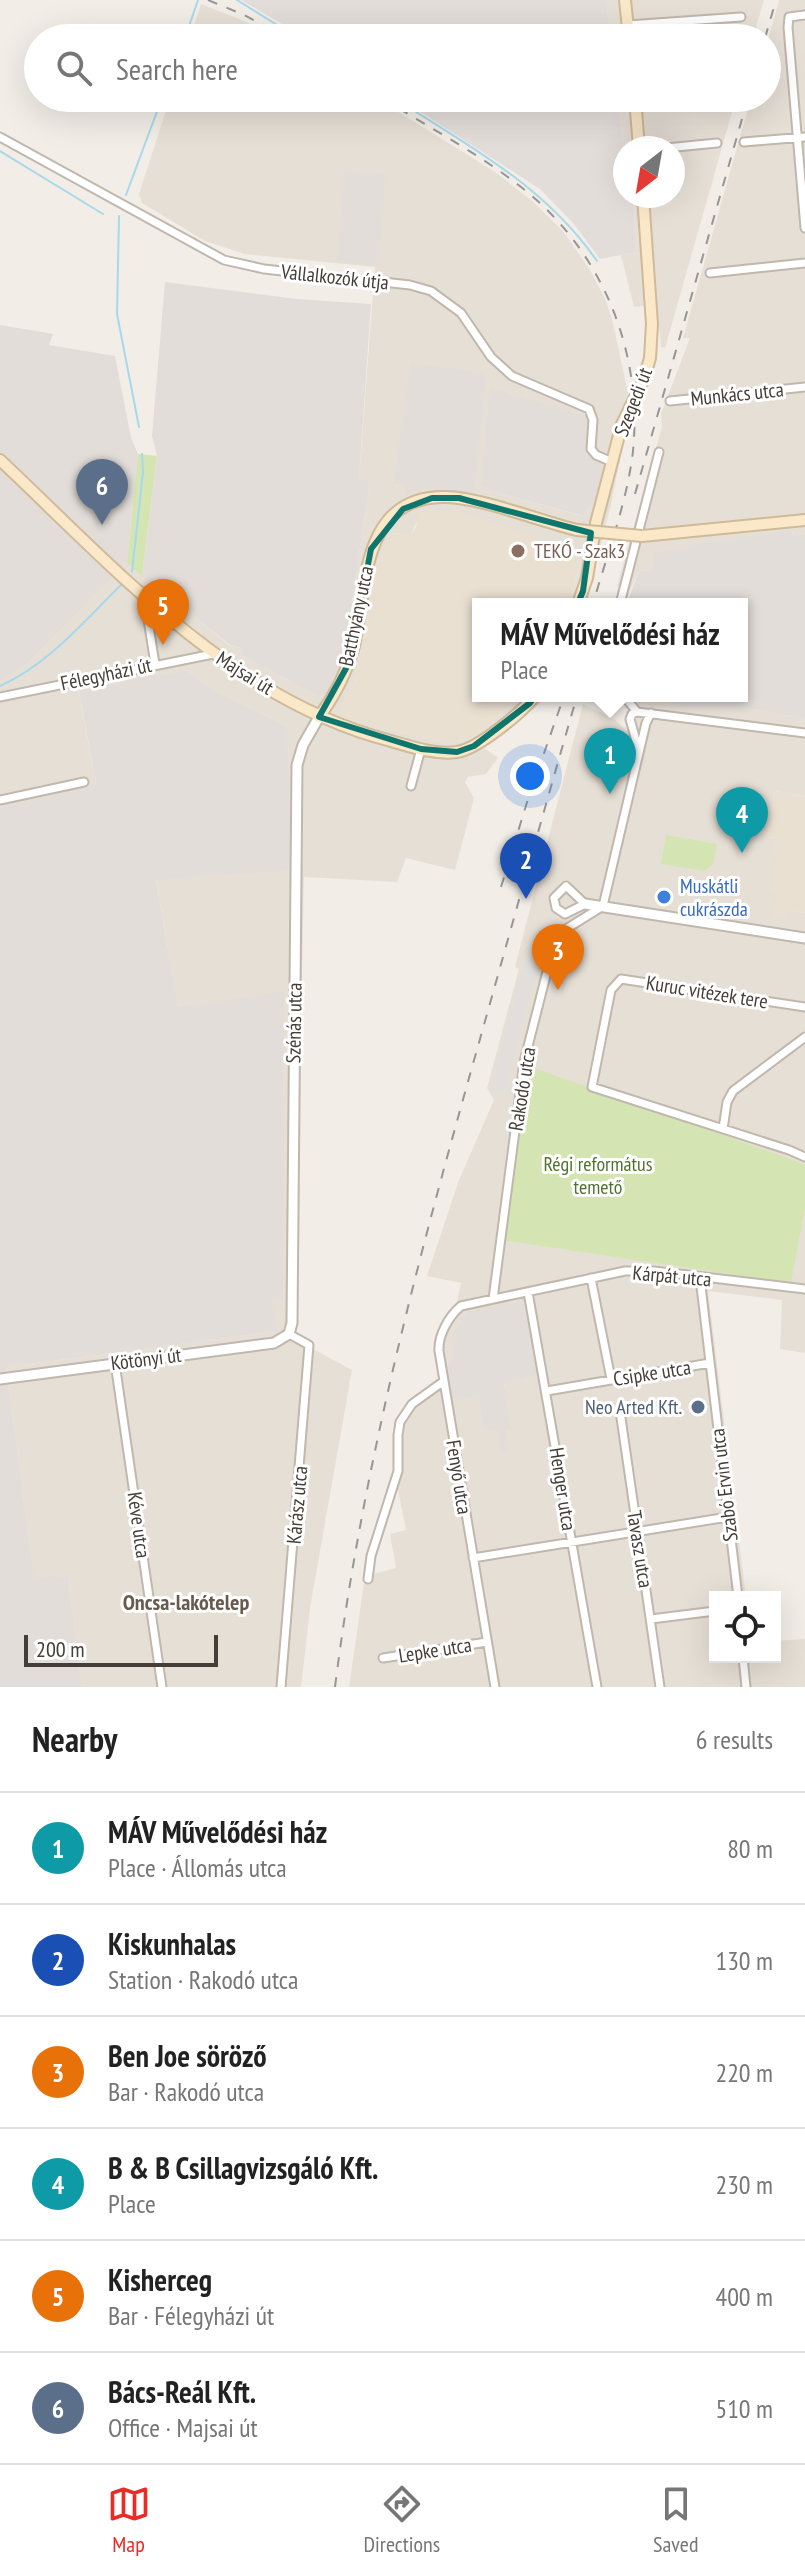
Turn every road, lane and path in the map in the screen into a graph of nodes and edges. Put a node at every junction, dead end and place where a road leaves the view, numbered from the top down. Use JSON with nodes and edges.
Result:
{"nodes":[{"id":1,"x":625,"y":0,"type":"edge"},
{"id":2,"x":805,"y":15,"type":"edge"},
{"id":3,"x":741,"y":17,"type":"dead end"},
{"id":4,"x":628,"y":24,"type":"edge"},
{"id":5,"x":642,"y":24,"type":"edge"},
{"id":6,"x":636,"y":112,"type":"edge"},
{"id":7,"x":638,"y":136,"type":"edge"},
{"id":8,"x":0,"y":137,"type":"edge"},
{"id":9,"x":805,"y":137,"type":"edge"},
{"id":10,"x":795,"y":138,"type":"junction"},
{"id":11,"x":744,"y":142,"type":"dead end"},
{"id":12,"x":717,"y":143,"type":"dead end"},
{"id":13,"x":685,"y":146,"type":"edge"},
{"id":14,"x":644,"y":208,"type":"edge"},
{"id":15,"x":805,"y":228,"type":"edge"},
{"id":16,"x":805,"y":263,"type":"edge"},
{"id":17,"x":710,"y":273,"type":"dead end"},
{"id":18,"x":805,"y":387,"type":"edge"},
{"id":19,"x":670,"y":401,"type":"dead end"},
{"id":20,"x":659,"y":452,"type":"dead end"},
{"id":21,"x":0,"y":460,"type":"edge"},
{"id":22,"x":612,"y":462,"type":"junction"},
{"id":23,"x":805,"y":520,"type":"edge"},
{"id":24,"x":580,"y":598,"type":"edge"},
{"id":25,"x":622,"y":598,"type":"edge"},
{"id":26,"x":153,"y":603,"type":"junction"},
{"id":27,"x":213,"y":654,"type":"junction"},
{"id":28,"x":155,"y":664,"type":"junction"},
{"id":29,"x":334,"y":694,"type":"junction"},
{"id":30,"x":0,"y":697,"type":"edge"},
{"id":31,"x":528,"y":702,"type":"edge"},
{"id":32,"x":629,"y":702,"type":"edge"},
{"id":33,"x":301,"y":707,"type":"junction"},
{"id":34,"x":637,"y":712,"type":"junction"},
{"id":35,"x":651,"y":713,"type":"junction"},
{"id":36,"x":319,"y":717,"type":"junction"},
{"id":37,"x":805,"y":733,"type":"edge"},
{"id":38,"x":421,"y":749,"type":"junction"},
{"id":39,"x":637,"y":762,"type":"junction"},
{"id":40,"x":84,"y":782,"type":"dead end"},
{"id":41,"x":411,"y":786,"type":"dead end"},
{"id":42,"x":0,"y":800,"type":"edge"},
{"id":43,"x":585,"y":904,"type":"junction"},
{"id":44,"x":603,"y":906,"type":"junction"},
{"id":45,"x":805,"y":938,"type":"edge"},
{"id":46,"x":805,"y":1007,"type":"edge"},
{"id":47,"x":805,"y":1037,"type":"edge"},
{"id":48,"x":723,"y":1129,"type":"junction"},
{"id":49,"x":805,"y":1157,"type":"edge"},
{"id":50,"x":591,"y":1278,"type":"junction"},
{"id":51,"x":700,"y":1278,"type":"junction"},
{"id":52,"x":805,"y":1289,"type":"edge"},
{"id":53,"x":528,"y":1292,"type":"junction"},
{"id":54,"x":493,"y":1299,"type":"junction"},
{"id":55,"x":289,"y":1334,"type":"junction"},
{"id":56,"x":115,"y":1363,"type":"junction"},
{"id":57,"x":710,"y":1363,"type":"junction"},
{"id":58,"x":0,"y":1379,"type":"edge"},
{"id":59,"x":611,"y":1379,"type":"junction"},
{"id":60,"x":444,"y":1381,"type":"junction"},
{"id":61,"x":547,"y":1391,"type":"junction"},
{"id":62,"x":620,"y":1411,"type":"dead end"},
{"id":63,"x":728,"y":1517,"type":"junction"},
{"id":64,"x":637,"y":1532,"type":"junction"},
{"id":65,"x":571,"y":1544,"type":"junction"},
{"id":66,"x":374,"y":1546,"type":"junction"},
{"id":67,"x":473,"y":1558,"type":"junction"},
{"id":68,"x":380,"y":1559,"type":"dead end"},
{"id":69,"x":368,"y":1579,"type":"dead end"},
{"id":70,"x":737,"y":1591,"type":"edge"},
{"id":71,"x":709,"y":1612,"type":"edge"},
{"id":72,"x":651,"y":1619,"type":"junction"},
{"id":73,"x":487,"y":1642,"type":"junction"},
{"id":74,"x":383,"y":1658,"type":"dead end"},
{"id":75,"x":744,"y":1663,"type":"edge"},
{"id":76,"x":162,"y":1687,"type":"edge"},
{"id":77,"x":281,"y":1687,"type":"edge"},
{"id":78,"x":495,"y":1687,"type":"edge"},
{"id":79,"x":597,"y":1687,"type":"edge"},
{"id":80,"x":660,"y":1687,"type":"edge"},
{"id":81,"x":746,"y":1687,"type":"edge"}],
"edges":[{"from":1,"to":4,"type":"main road"},
{"from":2,"to":10,"type":"street"},
{"from":3,"to":5,"type":"street"},
{"from":6,"to":7,"type":"main road"},
{"from":8,"to":22,"type":"street","name":"Vállalkozók útja"},
{"from":9,"to":10,"type":"street"},
{"from":10,"to":11,"type":"street"},
{"from":10,"to":15,"type":"street"},
{"from":12,"to":13,"type":"street"},
{"from":14,"to":22,"type":"main road","name":"Szegedi út"},
{"from":16,"to":17,"type":"street"},
{"from":18,"to":19,"type":"street","name":"Munkács utca"},
{"from":20,"to":25,"type":"street"},
{"from":21,"to":26,"type":"main road","name":"Majsai út"},
{"from":22,"to":24,"type":"main road","name":"Szegedi út"},
{"from":23,"to":29,"type":"main road","name":"Batthyány utca","bridge":true},
{"from":26,"to":27,"type":"main road","name":"Majsai út"},
{"from":26,"to":28,"type":"street"},
{"from":27,"to":28,"type":"street","name":"Félegyházi út"},
{"from":27,"to":33,"type":"main road","name":"Majsai út"},
{"from":28,"to":30,"type":"street","name":"Félegyházi út"},
{"from":29,"to":33,"type":"main road"},
{"from":29,"to":36,"type":"main road","name":"Batthyány utca"},
{"from":31,"to":38,"type":"main road","name":"Majsai út"},
{"from":32,"to":34,"type":"street"},
{"from":33,"to":36,"type":"main road","name":"Majsai út"},
{"from":34,"to":35,"type":"street"},
{"from":34,"to":39,"type":"street"},
{"from":35,"to":37,"type":"street"},
{"from":35,"to":39,"type":"street"},
{"from":36,"to":38,"type":"main road","name":"Majsai út"},
{"from":36,"to":55,"type":"street","name":"Szénás utca"},
{"from":38,"to":41,"type":"street"},
{"from":39,"to":44,"type":"street"},
{"from":40,"to":42,"type":"street"},
{"from":43,"to":43,"type":"street"},
{"from":43,"to":44,"type":"street"},
{"from":44,"to":45,"type":"street"},
{"from":44,"to":54,"type":"street","name":"Rakodó utca"},
{"from":46,"to":48,"type":"street","name":"Kuruc vitézek tere"},
{"from":47,"to":48,"type":"street"},
{"from":48,"to":49,"type":"street","name":"Kuruc vitézek tere"},
{"from":50,"to":51,"type":"street","name":"Kárpát utca"},
{"from":50,"to":53,"type":"street","name":"Kárpát utca"},
{"from":50,"to":59,"type":"street"},
{"from":51,"to":52,"type":"street","name":"Kárpát utca"},
{"from":51,"to":57,"type":"street","name":"Szabó Ervin utca"},
{"from":53,"to":54,"type":"street","name":"Kárpát utca"},
{"from":53,"to":61,"type":"street","name":"Henger utca"},
{"from":54,"to":60,"type":"street","name":"Fenyő utca"},
{"from":55,"to":56,"type":"street","name":"Kötönyi út"},
{"from":55,"to":77,"type":"street","name":"Kárász utca"},
{"from":56,"to":58,"type":"street","name":"Kötönyi út"},
{"from":56,"to":76,"type":"street","name":"Kéve utca"},
{"from":57,"to":59,"type":"street","name":"Csipke utca"},
{"from":57,"to":63,"type":"street","name":"Szabó Ervin utca"},
{"from":59,"to":61,"type":"street","name":"Csipke utca"},
{"from":60,"to":66,"type":"street"},
{"from":60,"to":67,"type":"street","name":"Fenyő utca"},
{"from":61,"to":65,"type":"street","name":"Henger utca"},
{"from":62,"to":64,"type":"street","name":"Tavasz utca"},
{"from":63,"to":64,"type":"street"},
{"from":63,"to":70,"type":"street","name":"Szabó Ervin utca"},
{"from":64,"to":65,"type":"street"},
{"from":64,"to":72,"type":"street","name":"Tavasz utca"},
{"from":65,"to":67,"type":"street"},
{"from":65,"to":79,"type":"street","name":"Henger utca"},
{"from":66,"to":68,"type":"street"},
{"from":66,"to":69,"type":"street"},
{"from":67,"to":73,"type":"street","name":"Fenyő utca"},
{"from":71,"to":72,"type":"street"},
{"from":72,"to":80,"type":"street","name":"Tavasz utca"},
{"from":73,"to":74,"type":"street","name":"Lepke utca"},
{"from":73,"to":78,"type":"street","name":"Fenyő utca"},
{"from":75,"to":81,"type":"street"}]}
